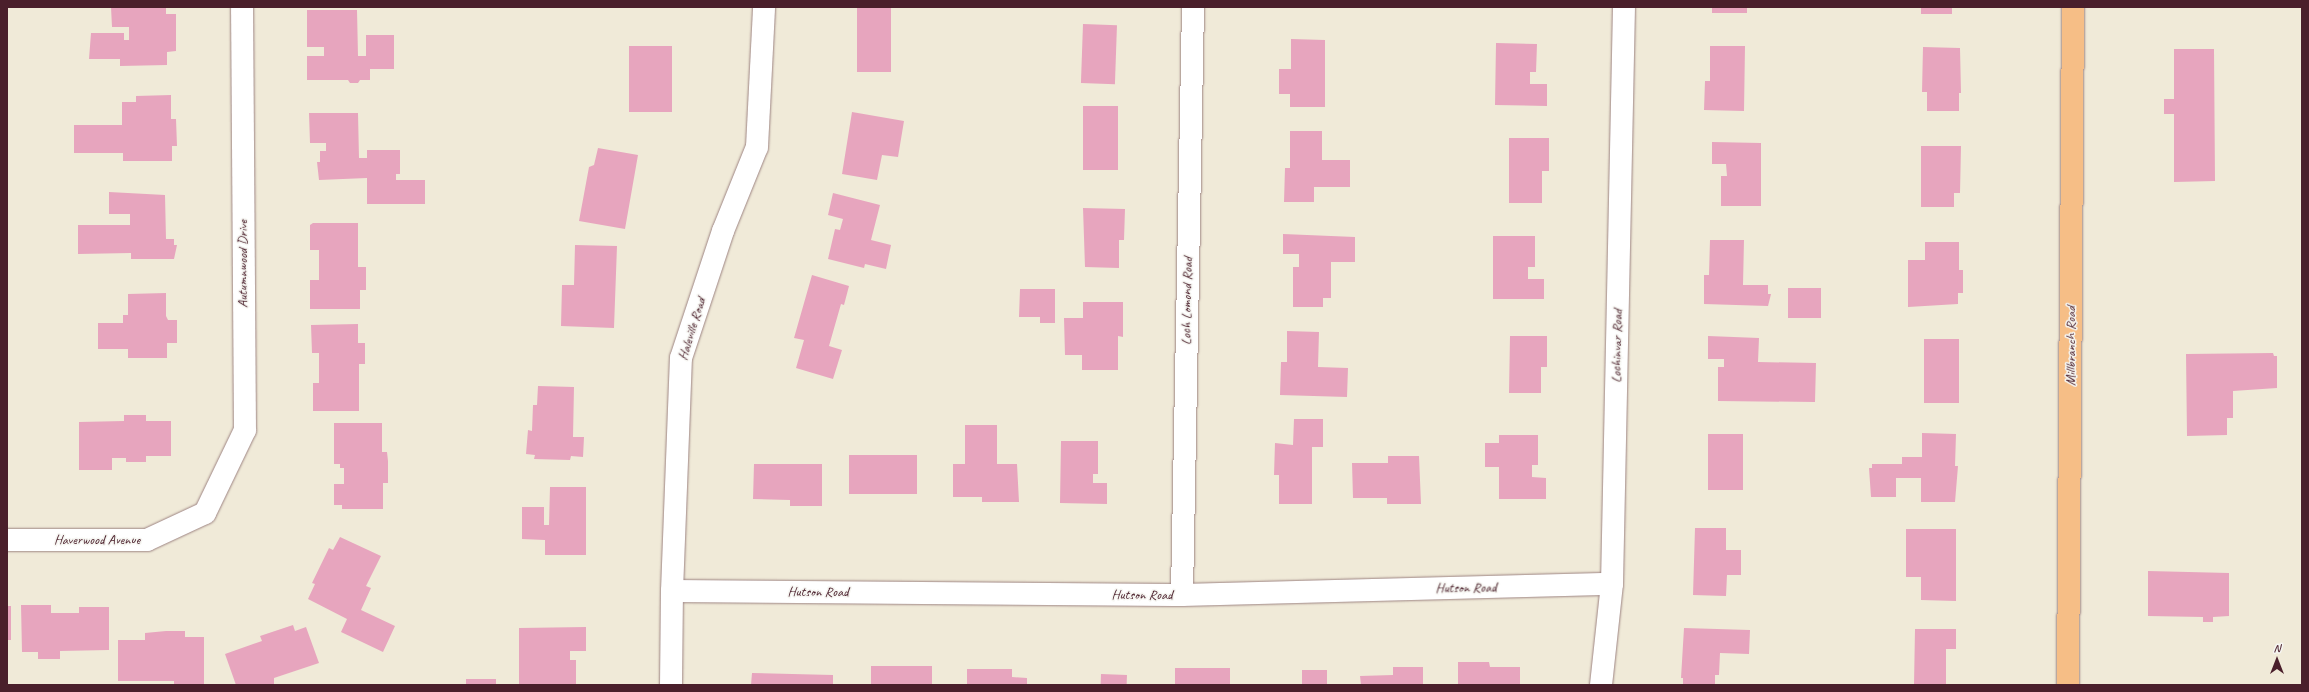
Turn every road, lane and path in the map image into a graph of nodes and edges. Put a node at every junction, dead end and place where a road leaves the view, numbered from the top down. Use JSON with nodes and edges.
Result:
{"nodes":[{"id":1,"x":242,"y":7,"type":"edge"},
{"id":2,"x":764,"y":7,"type":"edge"},
{"id":3,"x":1192,"y":7,"type":"edge"},
{"id":4,"x":1624,"y":7,"type":"edge"},
{"id":5,"x":2073,"y":7,"type":"edge"},
{"id":6,"x":206,"y":513,"type":"joint"},
{"id":7,"x":7,"y":540,"type":"edge"},
{"id":8,"x":1612,"y":584,"type":"junction"},
{"id":9,"x":672,"y":591,"type":"junction"},
{"id":10,"x":1182,"y":595,"type":"junction"},
{"id":11,"x":671,"y":685,"type":"edge"},
{"id":12,"x":1601,"y":685,"type":"edge"},
{"id":13,"x":2068,"y":685,"type":"edge"}],
"edges":[{"from":1,"to":6,"type":"street","name":"Autumnwood Drive"},
{"from":2,"to":9,"type":"street","name":"Haleville Road"},
{"from":3,"to":10,"type":"street","name":"Loch Lomond Road"},
{"from":4,"to":8,"type":"street","name":"Lochinvar Road"},
{"from":5,"to":13,"type":"main road","name":"Millbranch Road"},
{"from":6,"to":7,"type":"street","name":"Haverwood Avenue"},
{"from":8,"to":10,"type":"street","name":"Hutson Road"},
{"from":8,"to":12,"type":"street","name":"Lochinvar Road"},
{"from":9,"to":10,"type":"street","name":"Hutson Road"},
{"from":9,"to":11,"type":"street","name":"Haleville Road"}]}
